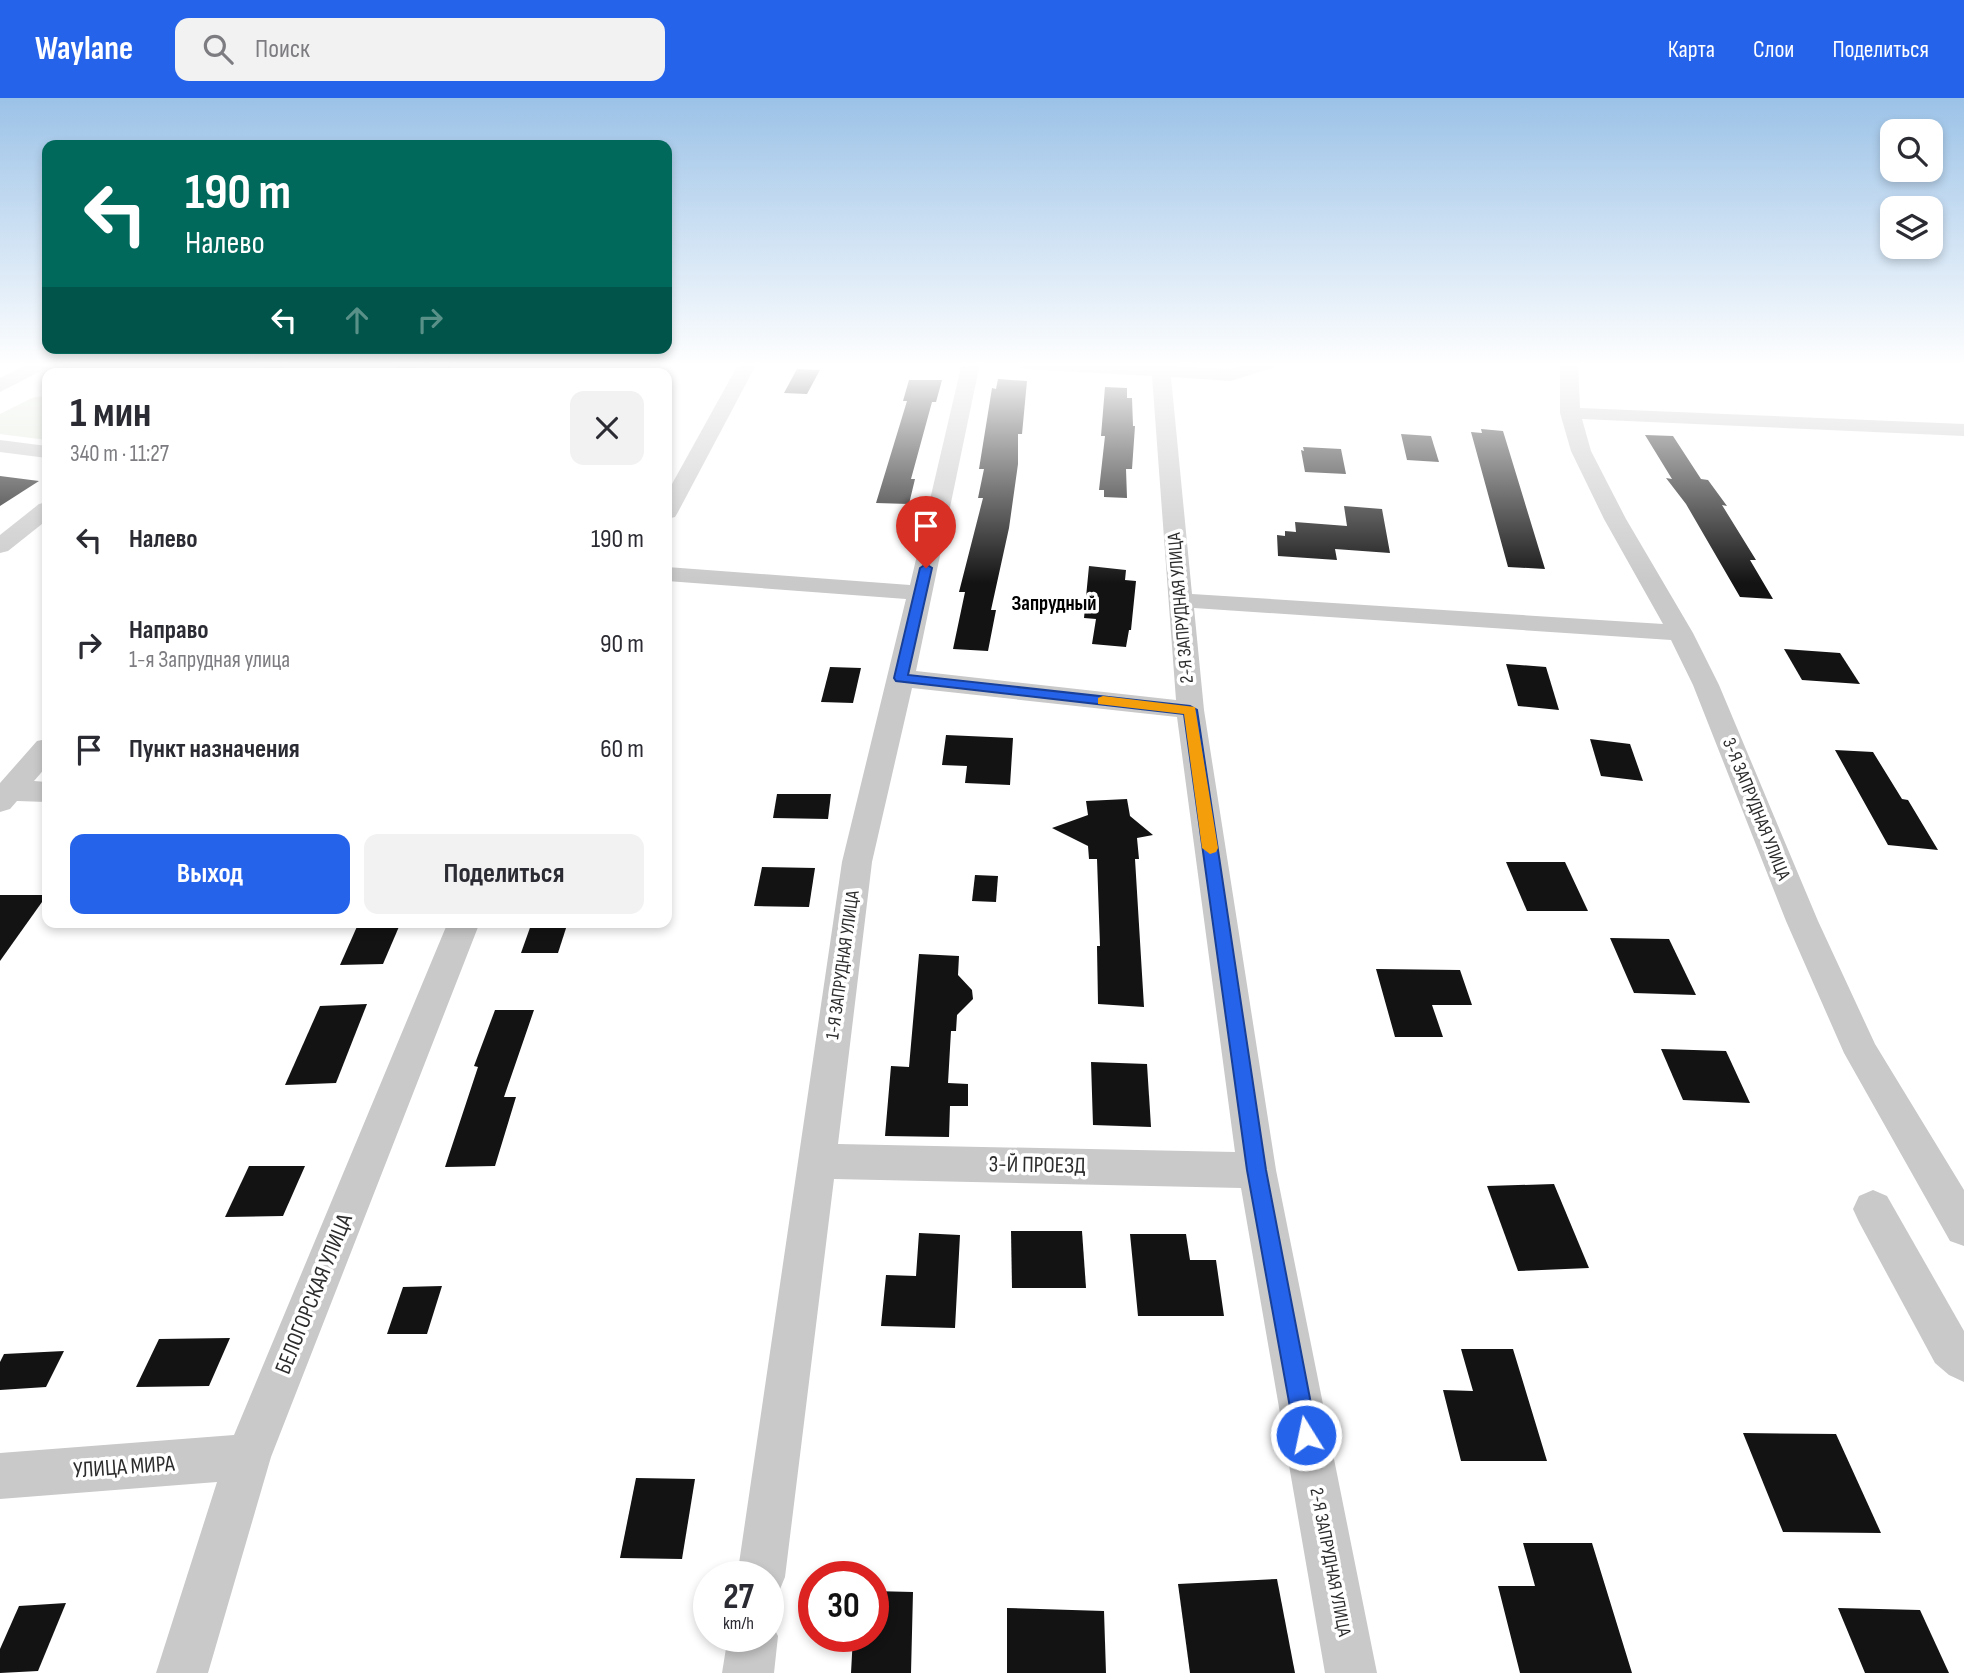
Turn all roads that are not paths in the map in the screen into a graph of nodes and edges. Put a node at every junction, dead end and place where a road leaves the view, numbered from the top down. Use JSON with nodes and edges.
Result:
{"nodes":[{"id":1,"x":708,"y":436,"type":"edge"},
{"id":2,"x":955,"y":436,"type":"edge"},
{"id":3,"x":1166,"y":436,"type":"edge"},
{"id":4,"x":1577,"y":436,"type":"edge"},
{"id":5,"x":0,"y":446,"type":"edge"},
{"id":6,"x":42,"y":452,"type":"edge"},
{"id":7,"x":672,"y":503,"type":"edge"},
{"id":8,"x":42,"y":513,"type":"edge"},
{"id":9,"x":0,"y":546,"type":"edge"},
{"id":10,"x":672,"y":574,"type":"edge"},
{"id":11,"x":920,"y":593,"type":"junction"},
{"id":12,"x":1179,"y":600,"type":"junction"},
{"id":13,"x":1680,"y":633,"type":"junction"},
{"id":14,"x":901,"y":678,"type":"junction"},
{"id":15,"x":1190,"y":710,"type":"junction"},
{"id":16,"x":42,"y":754,"type":"edge"},
{"id":17,"x":42,"y":792,"type":"edge"},
{"id":18,"x":5,"y":796,"type":"edge"},
{"id":19,"x":462,"y":928,"type":"edge"},
{"id":20,"x":817,"y":1161,"type":"junction"},
{"id":21,"x":1257,"y":1170,"type":"junction"},
{"id":22,"x":1873,"y":1209,"type":"dead end"},
{"id":23,"x":1964,"y":1227,"type":"edge"},
{"id":24,"x":1964,"y":1360,"type":"edge"},
{"id":25,"x":248,"y":1457,"type":"junction"},
{"id":26,"x":0,"y":1476,"type":"edge"},
{"id":27,"x":763,"y":1561,"type":"edge"},
{"id":28,"x":751,"y":1652,"type":"edge"},
{"id":29,"x":182,"y":1673,"type":"edge"},
{"id":30,"x":748,"y":1673,"type":"edge"},
{"id":31,"x":1351,"y":1673,"type":"edge"}],
"edges":[{"from":1,"to":7,"type":"street"},
{"from":2,"to":11,"type":"street","name":"1-Я ЗАПРУДНАЯ УЛИЦА"},
{"from":3,"to":12,"type":"street","name":"2-Я ЗАПРУДНАЯ УЛИЦА"},
{"from":4,"to":13,"type":"street","name":"3-Я ЗАПРУДНАЯ УЛИЦА"},
{"from":5,"to":6,"type":"street"},
{"from":8,"to":9,"type":"street"},
{"from":10,"to":11,"type":"street"},
{"from":11,"to":14,"type":"street","name":"1-Я ЗАПРУДНАЯ УЛИЦА"},
{"from":12,"to":13,"type":"street"},
{"from":12,"to":15,"type":"street","name":"2-Я ЗАПРУДНАЯ УЛИЦА"},
{"from":13,"to":23,"type":"street","name":"3-Я ЗАПРУДНАЯ УЛИЦА"},
{"from":14,"to":15,"type":"street"},
{"from":14,"to":20,"type":"street","name":"1-Я ЗАПРУДНАЯ УЛИЦА"},
{"from":15,"to":21,"type":"street","name":"2-Я ЗАПРУДНАЯ УЛИЦА"},
{"from":16,"to":18,"type":"street"},
{"from":17,"to":18,"type":"street"},
{"from":19,"to":25,"type":"street","name":"БЕЛОГОРСКАЯ УЛИЦА"},
{"from":20,"to":21,"type":"street","name":"3-Й ПРОЕЗД"},
{"from":20,"to":27,"type":"street","name":"1-Я ЗАПРУДНАЯ УЛИЦА"},
{"from":21,"to":31,"type":"street","name":"2-Я ЗАПРУДНАЯ УЛИЦА"},
{"from":22,"to":24,"type":"street"},
{"from":25,"to":26,"type":"street","name":"УЛИЦА МИРА"},
{"from":25,"to":29,"type":"street","name":"БЕЛОГОРСКАЯ УЛИЦА"},
{"from":28,"to":30,"type":"street"}]}
